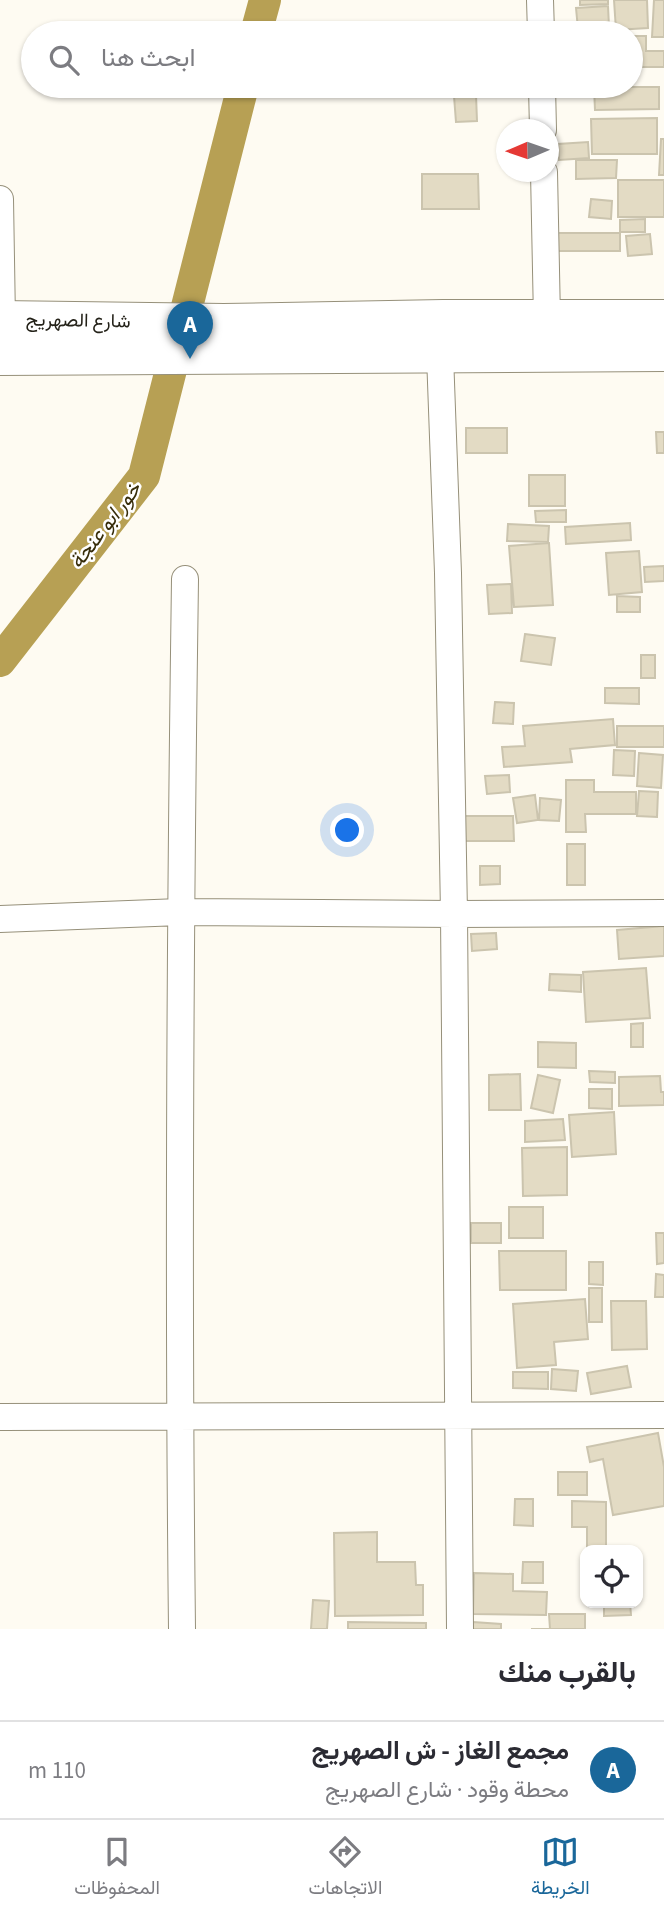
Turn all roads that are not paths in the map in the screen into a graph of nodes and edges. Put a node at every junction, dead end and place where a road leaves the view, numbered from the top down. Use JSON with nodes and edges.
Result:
{"nodes":[{"id":1,"x":540,"y":0,"type":"edge"},
{"id":2,"x":541,"y":21,"type":"edge"},
{"id":3,"x":542,"y":98,"type":"edge"},
{"id":4,"x":543,"y":119,"type":"edge"},
{"id":5,"x":544,"y":182,"type":"edge"},
{"id":6,"x":0,"y":200,"type":"edge"},
{"id":7,"x":664,"y":318,"type":"edge"},
{"id":8,"x":547,"y":319,"type":"junction"},
{"id":9,"x":1,"y":332,"type":"edge"},
{"id":10,"x":219,"y":338,"type":"junction"},
{"id":11,"x":664,"y":352,"type":"edge"},
{"id":12,"x":440,"y":355,"type":"junction"},
{"id":13,"x":185,"y":579,"type":"dead end"},
{"id":14,"x":180,"y":912,"type":"junction"},
{"id":15,"x":664,"y":913,"type":"edge"},
{"id":16,"x":454,"y":914,"type":"junction"},
{"id":17,"x":0,"y":919,"type":"edge"},
{"id":18,"x":457,"y":1415,"type":"junction"},
{"id":19,"x":664,"y":1415,"type":"edge"},
{"id":20,"x":0,"y":1417,"type":"edge"},
{"id":21,"x":180,"y":1418,"type":"junction"},
{"id":22,"x":182,"y":1629,"type":"edge"},
{"id":23,"x":460,"y":1629,"type":"edge"}],
"edges":[{"from":1,"to":2,"type":"street"},
{"from":3,"to":4,"type":"street"},
{"from":5,"to":8,"type":"street"},
{"from":6,"to":9,"type":"street"},
{"from":7,"to":8,"type":"main road"},
{"from":8,"to":10,"type":"main road"},
{"from":9,"to":10,"type":"main road","name":"شارع الصهريج"},
{"from":10,"to":12,"type":"main road"},
{"from":11,"to":12,"type":"main road"},
{"from":12,"to":16,"type":"street"},
{"from":13,"to":14,"type":"street"},
{"from":14,"to":16,"type":"street"},
{"from":14,"to":17,"type":"street"},
{"from":14,"to":21,"type":"street"},
{"from":15,"to":16,"type":"street"},
{"from":16,"to":18,"type":"street"},
{"from":18,"to":19,"type":"street"},
{"from":18,"to":21,"type":"street"},
{"from":18,"to":23,"type":"street"},
{"from":20,"to":21,"type":"street"},
{"from":21,"to":22,"type":"street"}]}
